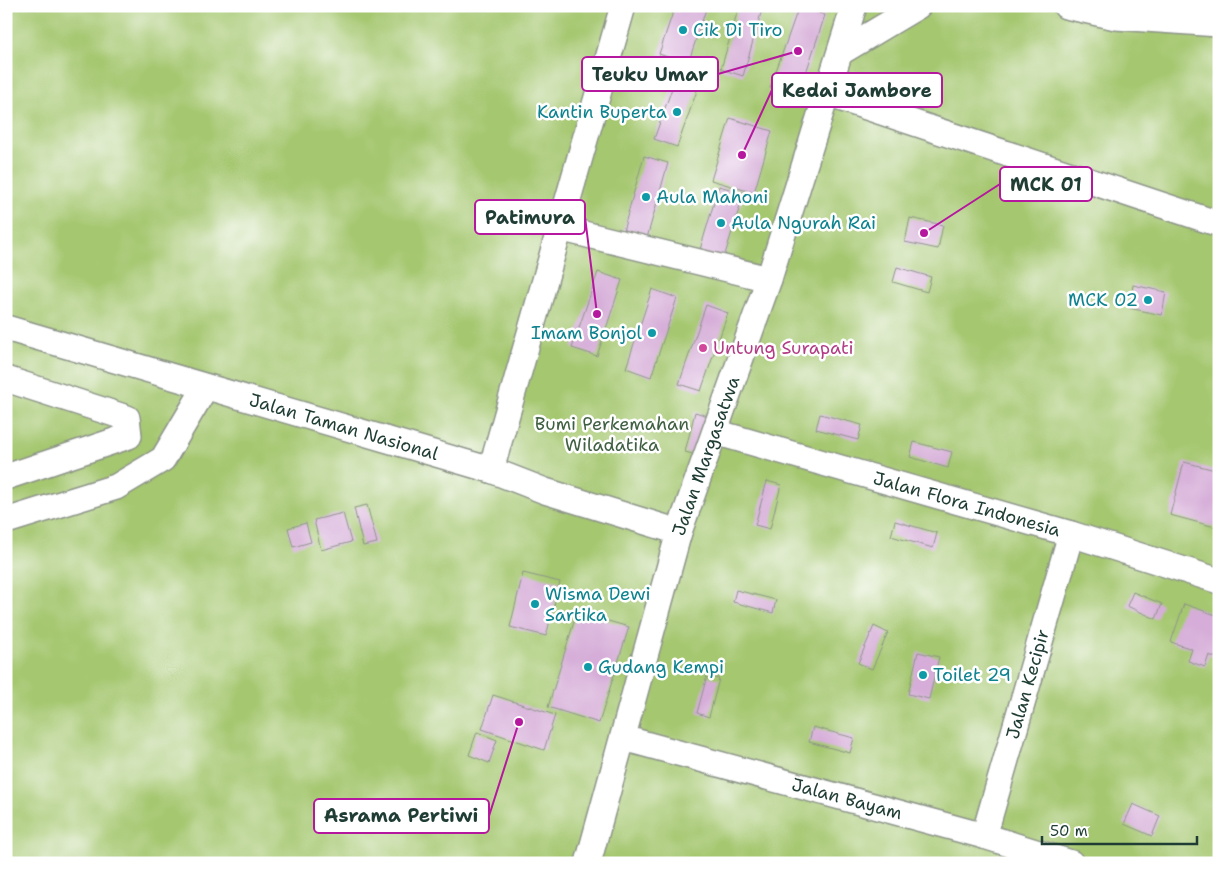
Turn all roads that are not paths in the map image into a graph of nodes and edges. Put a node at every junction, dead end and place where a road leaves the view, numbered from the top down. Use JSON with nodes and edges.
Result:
{"nodes":[{"id":1,"x":623,"y":6,"type":"edge"},
{"id":2,"x":854,"y":6,"type":"edge"},
{"id":3,"x":918,"y":6,"type":"edge"},
{"id":4,"x":1066,"y":6,"type":"edge"},
{"id":5,"x":1219,"y":24,"type":"edge"},
{"id":6,"x":841,"y":52,"type":"junction"},
{"id":7,"x":827,"y":94,"type":"junction"},
{"id":8,"x":1219,"y":224,"type":"edge"},
{"id":9,"x":559,"y":228,"type":"junction"},
{"id":10,"x":769,"y":279,"type":"junction"},
{"id":11,"x":6,"y":328,"type":"edge"},
{"id":12,"x":6,"y":379,"type":"edge"},
{"id":13,"x":205,"y":388,"type":"junction"},
{"id":14,"x":715,"y":432,"type":"junction"},
{"id":15,"x":491,"y":470,"type":"junction"},
{"id":16,"x":6,"y":477,"type":"edge"},
{"id":17,"x":6,"y":521,"type":"edge"},
{"id":18,"x":679,"y":532,"type":"junction"},
{"id":19,"x":1071,"y":534,"type":"junction"},
{"id":20,"x":1219,"y":581,"type":"edge"},
{"id":21,"x":623,"y":738,"type":"junction"},
{"id":22,"x":984,"y":836,"type":"junction"},
{"id":23,"x":588,"y":863,"type":"edge"},
{"id":24,"x":1071,"y":863,"type":"edge"}],
"edges":[{"from":1,"to":9,"type":"street"},
{"from":2,"to":6,"type":"street","name":"Jalan Margasatwa"},
{"from":3,"to":6,"type":"street"},
{"from":4,"to":5,"type":"street"},
{"from":6,"to":7,"type":"street","name":"Jalan Margasatwa"},
{"from":7,"to":8,"type":"street"},
{"from":7,"to":10,"type":"street","name":"Jalan Margasatwa"},
{"from":9,"to":10,"type":"street"},
{"from":9,"to":15,"type":"street"},
{"from":10,"to":14,"type":"street","name":"Jalan Margasatwa"},
{"from":11,"to":13,"type":"street","name":"Jalan Taman Nasional"},
{"from":12,"to":16,"type":"street"},
{"from":13,"to":15,"type":"street","name":"Jalan Taman Nasional"},
{"from":13,"to":17,"type":"street"},
{"from":14,"to":18,"type":"street","name":"Jalan Margasatwa"},
{"from":14,"to":19,"type":"street","name":"Jalan Flora Indonesia"},
{"from":15,"to":18,"type":"street","name":"Jalan Taman Nasional"},
{"from":18,"to":21,"type":"street","name":"Jalan Margasatwa"},
{"from":19,"to":20,"type":"street","name":"Jalan Flora Indonesia"},
{"from":19,"to":22,"type":"street","name":"Jalan Kecipir"},
{"from":21,"to":22,"type":"street","name":"Jalan Bayam"},
{"from":21,"to":23,"type":"street","name":"Jalan Margasatwa"},
{"from":22,"to":24,"type":"street","name":"Jalan Bayam"}]}
